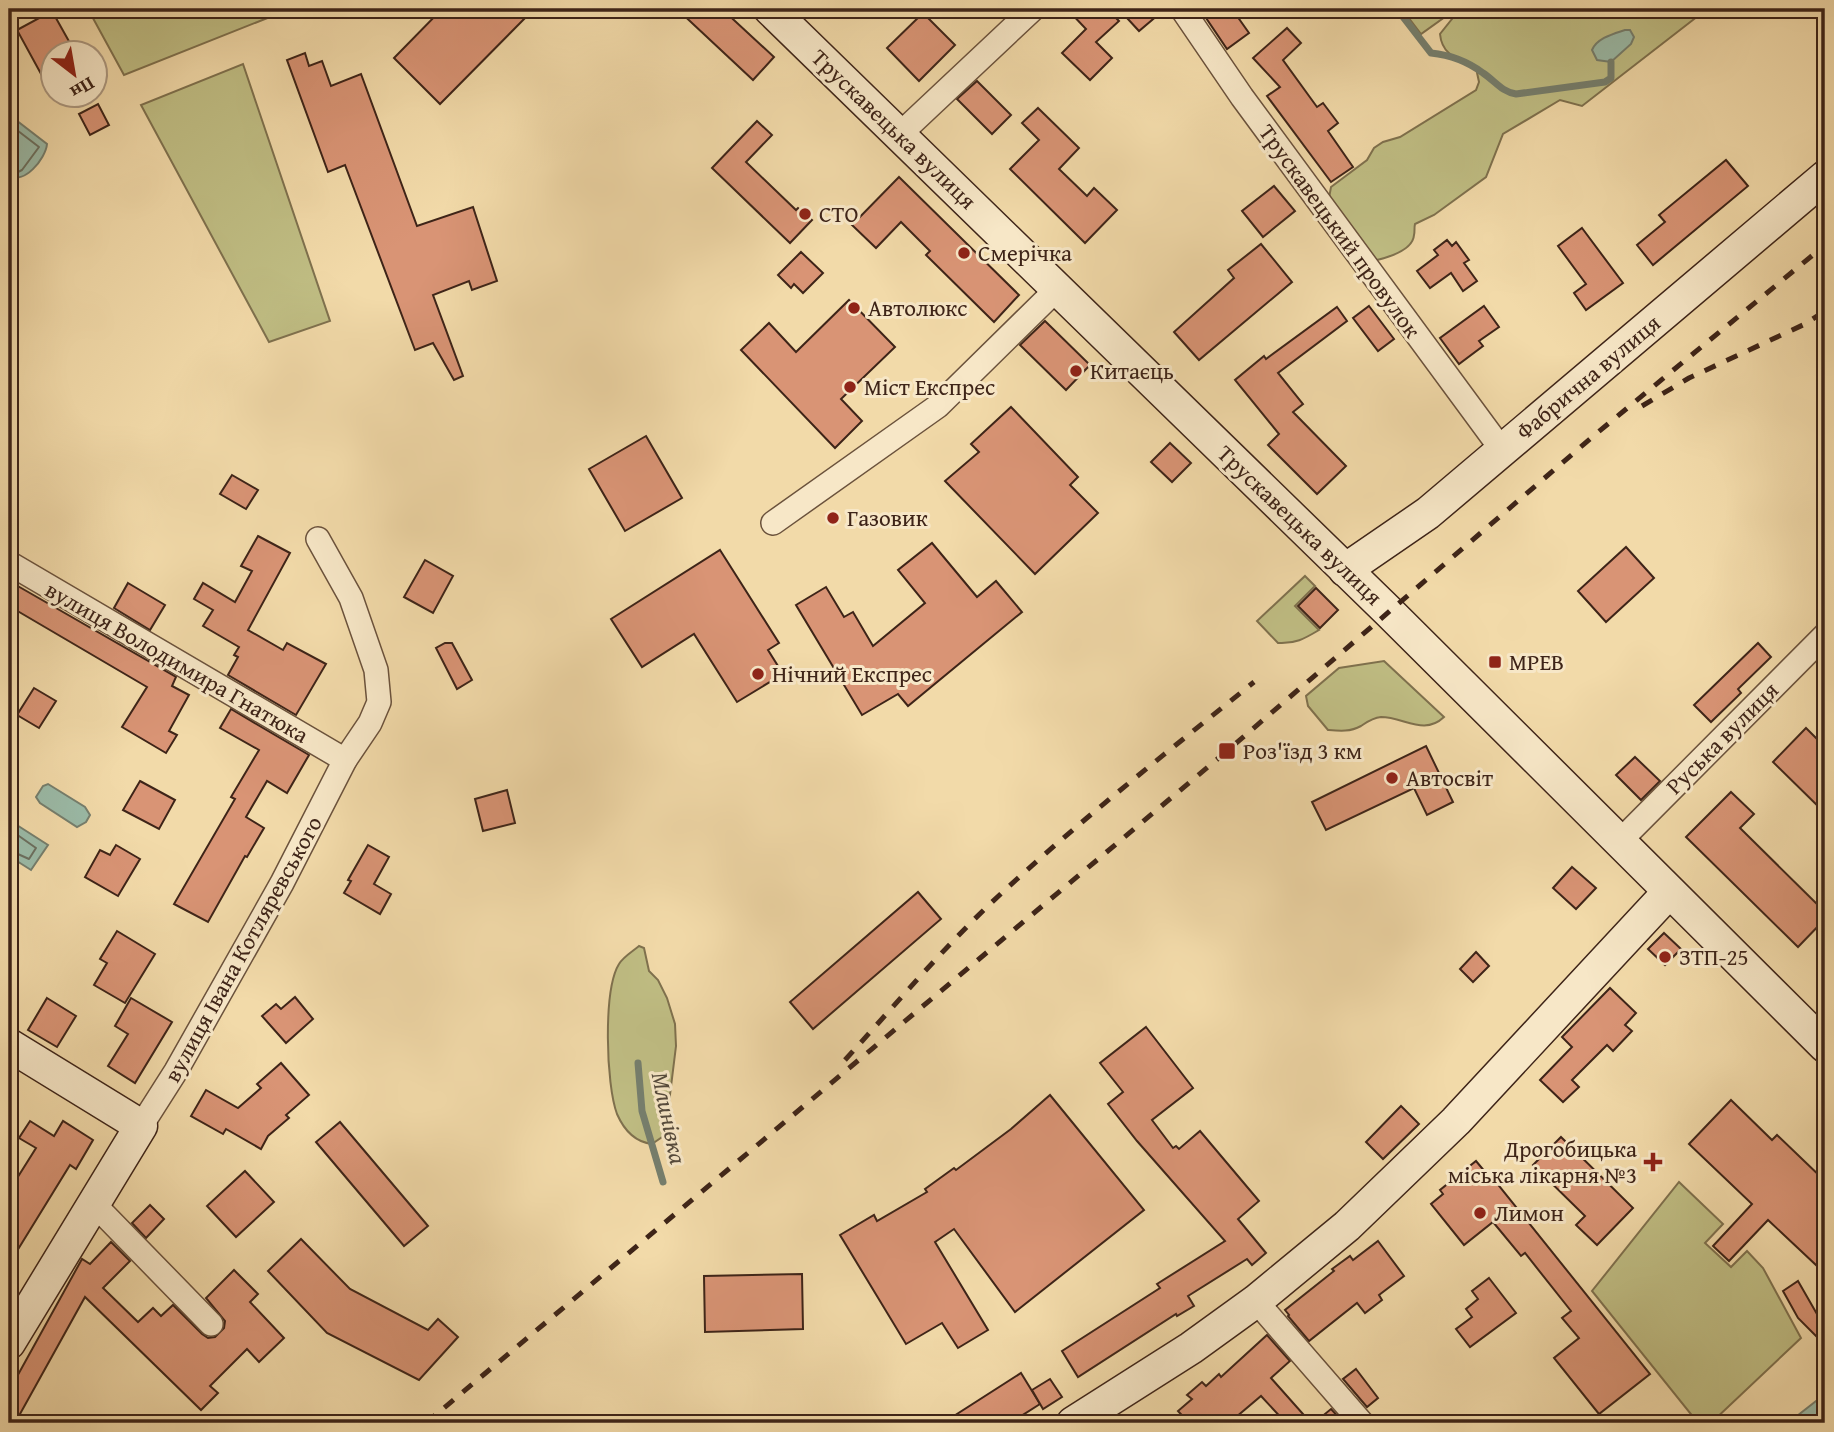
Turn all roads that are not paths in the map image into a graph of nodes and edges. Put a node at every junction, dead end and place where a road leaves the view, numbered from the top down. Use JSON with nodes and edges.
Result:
{"nodes":[{"id":1,"x":770,"y":9,"type":"edge"},
{"id":2,"x":1033,"y":9,"type":"edge"},
{"id":3,"x":1182,"y":9,"type":"edge"},
{"id":4,"x":899,"y":135,"type":"junction"},
{"id":5,"x":1825,"y":177,"type":"edge"},
{"id":6,"x":1057,"y":289,"type":"junction"},
{"id":7,"x":1502,"y":450,"type":"junction"},
{"id":8,"x":773,"y":523,"type":"dead end"},
{"id":9,"x":318,"y":539,"type":"dead end"},
{"id":10,"x":9,"y":563,"type":"edge"},
{"id":11,"x":1345,"y":570,"type":"junction"},
{"id":12,"x":1825,"y":635,"type":"edge"},
{"id":13,"x":345,"y":760,"type":"junction"},
{"id":14,"x":1619,"y":842,"type":"junction"},
{"id":15,"x":1669,"y":892,"type":"junction"},
{"id":16,"x":9,"y":1045,"type":"edge"},
{"id":17,"x":1825,"y":1046,"type":"edge"},
{"id":18,"x":141,"y":1126,"type":"junction"},
{"id":19,"x":93,"y":1203,"type":"junction"},
{"id":20,"x":1256,"y":1301,"type":"junction"},
{"id":21,"x":211,"y":1324,"type":"dead end"},
{"id":22,"x":13,"y":1325,"type":"edge"},
{"id":23,"x":1073,"y":1423,"type":"edge"},
{"id":24,"x":1362,"y":1423,"type":"edge"}],
"edges":[{"from":1,"to":4,"type":"street","name":"Трускавецька вулиця"},
{"from":2,"to":4,"type":"street"},
{"from":3,"to":7,"type":"street","name":"Трускавецький провулок"},
{"from":4,"to":6,"type":"street","name":"Трускавецька вулиця"},
{"from":5,"to":7,"type":"street","name":"Фабрична вулиця"},
{"from":6,"to":8,"type":"street"},
{"from":6,"to":11,"type":"street","name":"Трускавецька вулиця"},
{"from":7,"to":11,"type":"street","name":"Фабрична вулиця"},
{"from":9,"to":13,"type":"street","name":"вулиця Івана Котляревського"},
{"from":10,"to":13,"type":"street","name":"вулиця Володимира Гнатюка"},
{"from":11,"to":14,"type":"street","name":"Трускавецька вулиця"},
{"from":12,"to":14,"type":"street","name":"Руська вулиця"},
{"from":13,"to":18,"type":"street","name":"вулиця Івана Котляревського"},
{"from":14,"to":15,"type":"street","name":"Трускавецька вулиця"},
{"from":15,"to":17,"type":"street","name":"Трускавецька вулиця"},
{"from":15,"to":20,"type":"street"},
{"from":16,"to":18,"type":"street"},
{"from":18,"to":19,"type":"street","name":"вулиця Івана Котляревського"},
{"from":19,"to":21,"type":"street"},
{"from":19,"to":22,"type":"street","name":"вулиця Івана Котляревського"},
{"from":20,"to":23,"type":"street"},
{"from":20,"to":24,"type":"street"}]}
